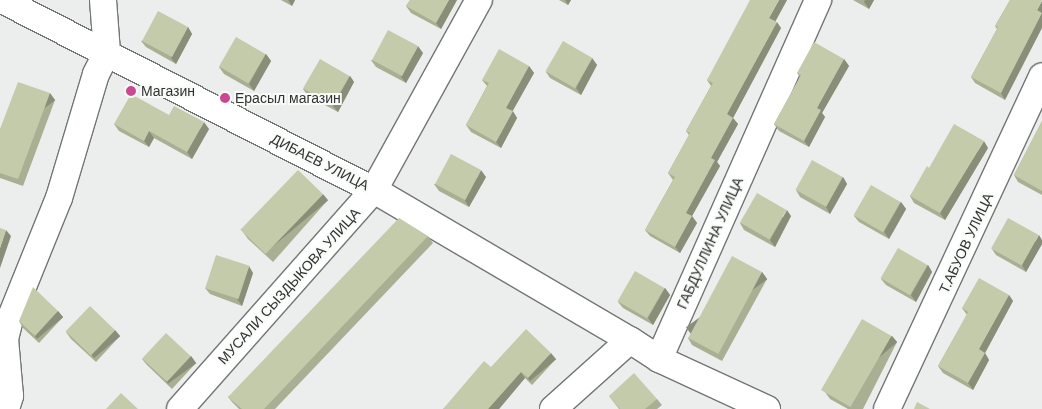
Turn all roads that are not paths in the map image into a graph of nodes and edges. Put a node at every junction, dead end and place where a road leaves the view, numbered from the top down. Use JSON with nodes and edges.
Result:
{"nodes":[{"id":1,"x":2,"y":0,"type":"edge"},
{"id":2,"x":103,"y":0,"type":"edge"},
{"id":3,"x":479,"y":0,"type":"edge"},
{"id":4,"x":818,"y":0,"type":"edge"},
{"id":5,"x":107,"y":52,"type":"junction"},
{"id":6,"x":1042,"y":76,"type":"edge"},
{"id":7,"x":374,"y":190,"type":"junction"},
{"id":8,"x":630,"y":340,"type":"junction"},
{"id":9,"x":658,"y":359,"type":"junction"},
{"id":10,"x":6,"y":409,"type":"edge"},
{"id":11,"x":180,"y":409,"type":"edge"},
{"id":12,"x":553,"y":409,"type":"edge"},
{"id":13,"x":767,"y":409,"type":"edge"},
{"id":14,"x":887,"y":409,"type":"edge"}],
"edges":[{"from":1,"to":5,"type":"street","name":"ДИБАЕВ УЛИЦА"},
{"from":2,"to":5,"type":"street"},
{"from":3,"to":7,"type":"street","name":"МУСАЛИ СЫЗДЫКОВА УЛИЦА"},
{"from":4,"to":9,"type":"street","name":"ГАБДУЛЛИНА УЛИЦА"},
{"from":5,"to":7,"type":"street","name":"ДИБАЕВ УЛИЦА"},
{"from":5,"to":10,"type":"street"},
{"from":6,"to":14,"type":"street","name":"Т.АБУОВ УЛИЦА"},
{"from":7,"to":8,"type":"street","name":"ДИБАЕВ УЛИЦА"},
{"from":7,"to":11,"type":"street","name":"МУСАЛИ СЫЗДЫКОВА УЛИЦА"},
{"from":8,"to":9,"type":"street"},
{"from":8,"to":12,"type":"street"},
{"from":9,"to":13,"type":"street"}]}
